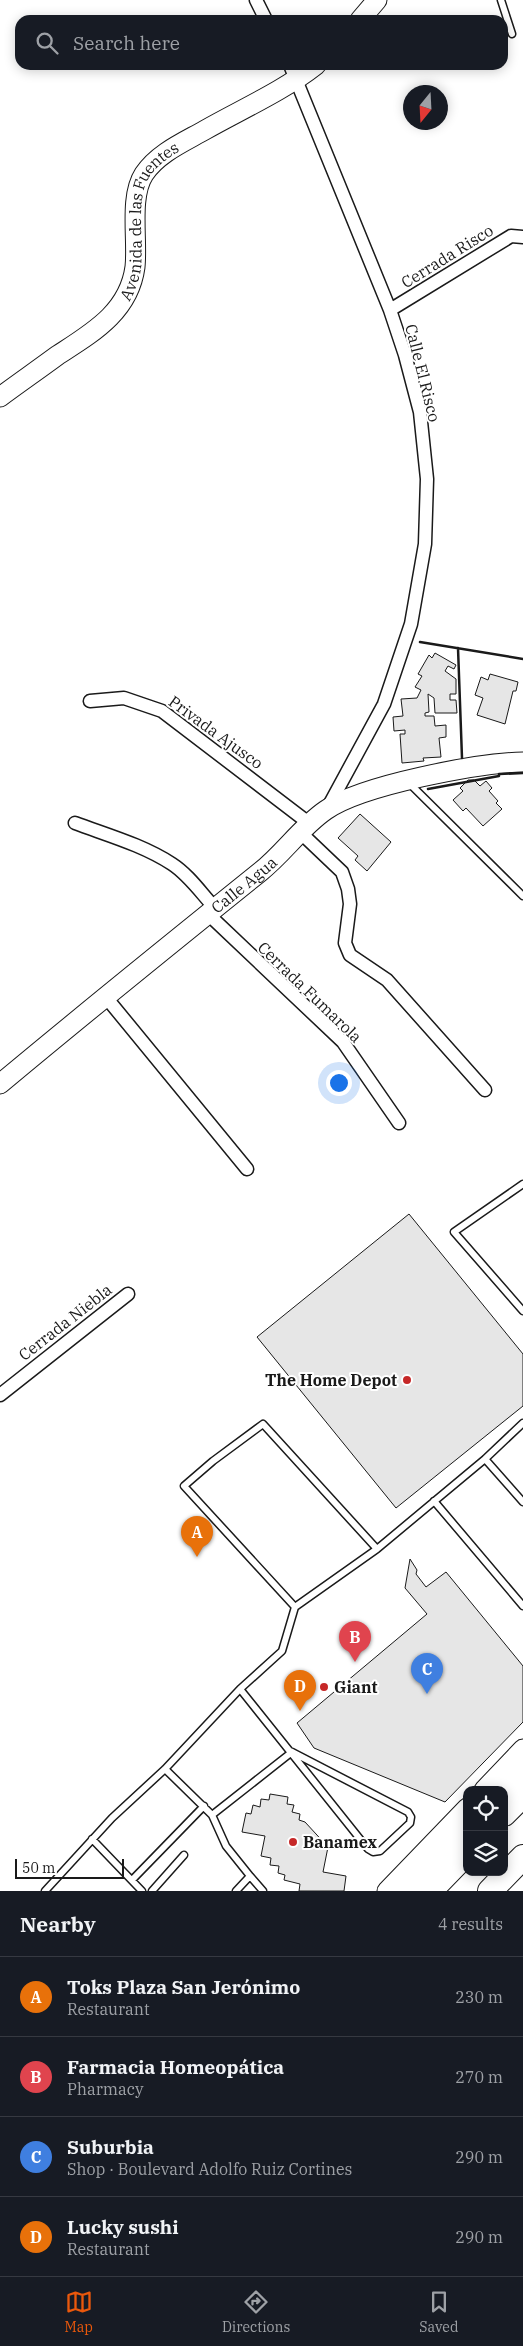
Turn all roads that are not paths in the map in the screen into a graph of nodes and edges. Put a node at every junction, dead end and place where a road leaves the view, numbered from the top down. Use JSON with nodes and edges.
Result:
{"nodes":[{"id":1,"x":256,"y":0,"type":"edge"},
{"id":2,"x":377,"y":0,"type":"edge"},
{"id":3,"x":501,"y":0,"type":"edge"},
{"id":4,"x":264,"y":15,"type":"edge"},
{"id":5,"x":364,"y":15,"type":"edge"},
{"id":6,"x":506,"y":15,"type":"edge"},
{"id":7,"x":508,"y":22,"type":"edge"},
{"id":8,"x":512,"y":34,"type":"dead end"},
{"id":9,"x":293,"y":72,"type":"edge"},
{"id":10,"x":523,"y":237,"type":"edge"},
{"id":11,"x":390,"y":310,"type":"junction"},
{"id":12,"x":0,"y":398,"type":"edge"},
{"id":13,"x":90,"y":701,"type":"dead end"},
{"id":14,"x":523,"y":762,"type":"edge"},
{"id":15,"x":407,"y":781,"type":"junction"},
{"id":16,"x":326,"y":809,"type":"junction"},
{"id":17,"x":75,"y":823,"type":"dead end"},
{"id":18,"x":305,"y":829,"type":"junction"},
{"id":19,"x":523,"y":896,"type":"edge"},
{"id":20,"x":212,"y":911,"type":"junction"},
{"id":21,"x":105,"y":996,"type":"junction"},
{"id":22,"x":0,"y":1084,"type":"edge"},
{"id":23,"x":485,"y":1090,"type":"dead end"},
{"id":24,"x":399,"y":1122,"type":"dead end"},
{"id":25,"x":247,"y":1169,"type":"dead end"},
{"id":26,"x":523,"y":1184,"type":"edge"},
{"id":27,"x":128,"y":1294,"type":"dead end"},
{"id":28,"x":523,"y":1311,"type":"edge"},
{"id":29,"x":0,"y":1395,"type":"edge"},
{"id":30,"x":523,"y":1423,"type":"edge"},
{"id":31,"x":485,"y":1459,"type":"junction"},
{"id":32,"x":434,"y":1501,"type":"junction"},
{"id":33,"x":523,"y":1502,"type":"edge"},
{"id":34,"x":376,"y":1549,"type":"junction"},
{"id":35,"x":523,"y":1606,"type":"edge"},
{"id":36,"x":295,"y":1607,"type":"junction"},
{"id":37,"x":240,"y":1689,"type":"junction"},
{"id":38,"x":523,"y":1749,"type":"edge"},
{"id":39,"x":292,"y":1752,"type":"junction"},
{"id":40,"x":165,"y":1769,"type":"junction"},
{"id":41,"x":517,"y":1782,"type":"edge"},
{"id":42,"x":488,"y":1786,"type":"edge"},
{"id":43,"x":508,"y":1804,"type":"edge"},
{"id":44,"x":204,"y":1806,"type":"junction"},
{"id":45,"x":463,"y":1812,"type":"edge"},
{"id":46,"x":212,"y":1815,"type":"junction"},
{"id":47,"x":464,"y":1831,"type":"edge"},
{"id":48,"x":92,"y":1839,"type":"junction"},
{"id":49,"x":184,"y":1855,"type":"dead end"},
{"id":50,"x":463,"y":1857,"type":"edge"},
{"id":51,"x":523,"y":1857,"type":"edge"},
{"id":52,"x":250,"y":1876,"type":"junction"},
{"id":53,"x":132,"y":1880,"type":"junction"},
{"id":54,"x":45,"y":1891,"type":"edge"},
{"id":55,"x":142,"y":1891,"type":"edge"},
{"id":56,"x":152,"y":1891,"type":"edge"},
{"id":57,"x":236,"y":1891,"type":"edge"},
{"id":58,"x":263,"y":1891,"type":"edge"},
{"id":59,"x":387,"y":1891,"type":"edge"},
{"id":60,"x":407,"y":1891,"type":"edge"},
{"id":61,"x":430,"y":1891,"type":"edge"},
{"id":62,"x":490,"y":1891,"type":"edge"}],
"edges":[{"from":1,"to":4,"type":"street"},
{"from":2,"to":5,"type":"street"},
{"from":3,"to":6,"type":"lane"},
{"from":7,"to":8,"type":"lane"},
{"from":9,"to":11,"type":"street","name":"Calle El Risco"},
{"from":9,"to":12,"type":"street","name":"Avenida de las Fuentes"},
{"from":10,"to":11,"type":"street","name":"Cerrada Risco"},
{"from":11,"to":16,"type":"street","name":"Calle El Risco"},
{"from":13,"to":18,"type":"street","name":"Privada Ajusco"},
{"from":14,"to":15,"type":"street","name":"Calle Agua"},
{"from":15,"to":16,"type":"street","name":"Calle Agua"},
{"from":15,"to":19,"type":"lane"},
{"from":16,"to":18,"type":"street","name":"Calle Agua"},
{"from":17,"to":20,"type":"street","name":"Cerrada Fumarola"},
{"from":18,"to":20,"type":"street","name":"Calle Agua"},
{"from":18,"to":23,"type":"street","name":"Privada Ajusco"},
{"from":20,"to":21,"type":"street","name":"Calle Agua"},
{"from":20,"to":24,"type":"street","name":"Cerrada Fumarola"},
{"from":21,"to":22,"type":"street","name":"Calle Agua"},
{"from":21,"to":25,"type":"street"},
{"from":26,"to":28,"type":"lane"},
{"from":27,"to":29,"type":"street","name":"Cerrada Niebla"},
{"from":30,"to":31,"type":"lane"},
{"from":31,"to":32,"type":"lane"},
{"from":31,"to":33,"type":"lane"},
{"from":32,"to":34,"type":"lane"},
{"from":32,"to":35,"type":"lane"},
{"from":34,"to":36,"type":"lane"},
{"from":34,"to":36,"type":"lane"},
{"from":36,"to":37,"type":"lane"},
{"from":37,"to":39,"type":"lane"},
{"from":37,"to":40,"type":"lane"},
{"from":38,"to":42,"type":"street"},
{"from":39,"to":39,"type":"lane"},
{"from":39,"to":46,"type":"lane"},
{"from":40,"to":44,"type":"lane"},
{"from":40,"to":48,"type":"lane"},
{"from":41,"to":43,"type":"highway"},
{"from":44,"to":46,"type":"lane"},
{"from":44,"to":53,"type":"lane"},
{"from":45,"to":59,"type":"street"},
{"from":46,"to":52,"type":"lane"},
{"from":47,"to":60,"type":"highway"},
{"from":48,"to":53,"type":"lane"},
{"from":48,"to":54,"type":"lane"},
{"from":49,"to":56,"type":"lane"},
{"from":50,"to":61,"type":"highway"},
{"from":51,"to":62,"type":"highway"},
{"from":52,"to":57,"type":"lane"},
{"from":52,"to":58,"type":"lane"},
{"from":53,"to":55,"type":"lane"}]}
